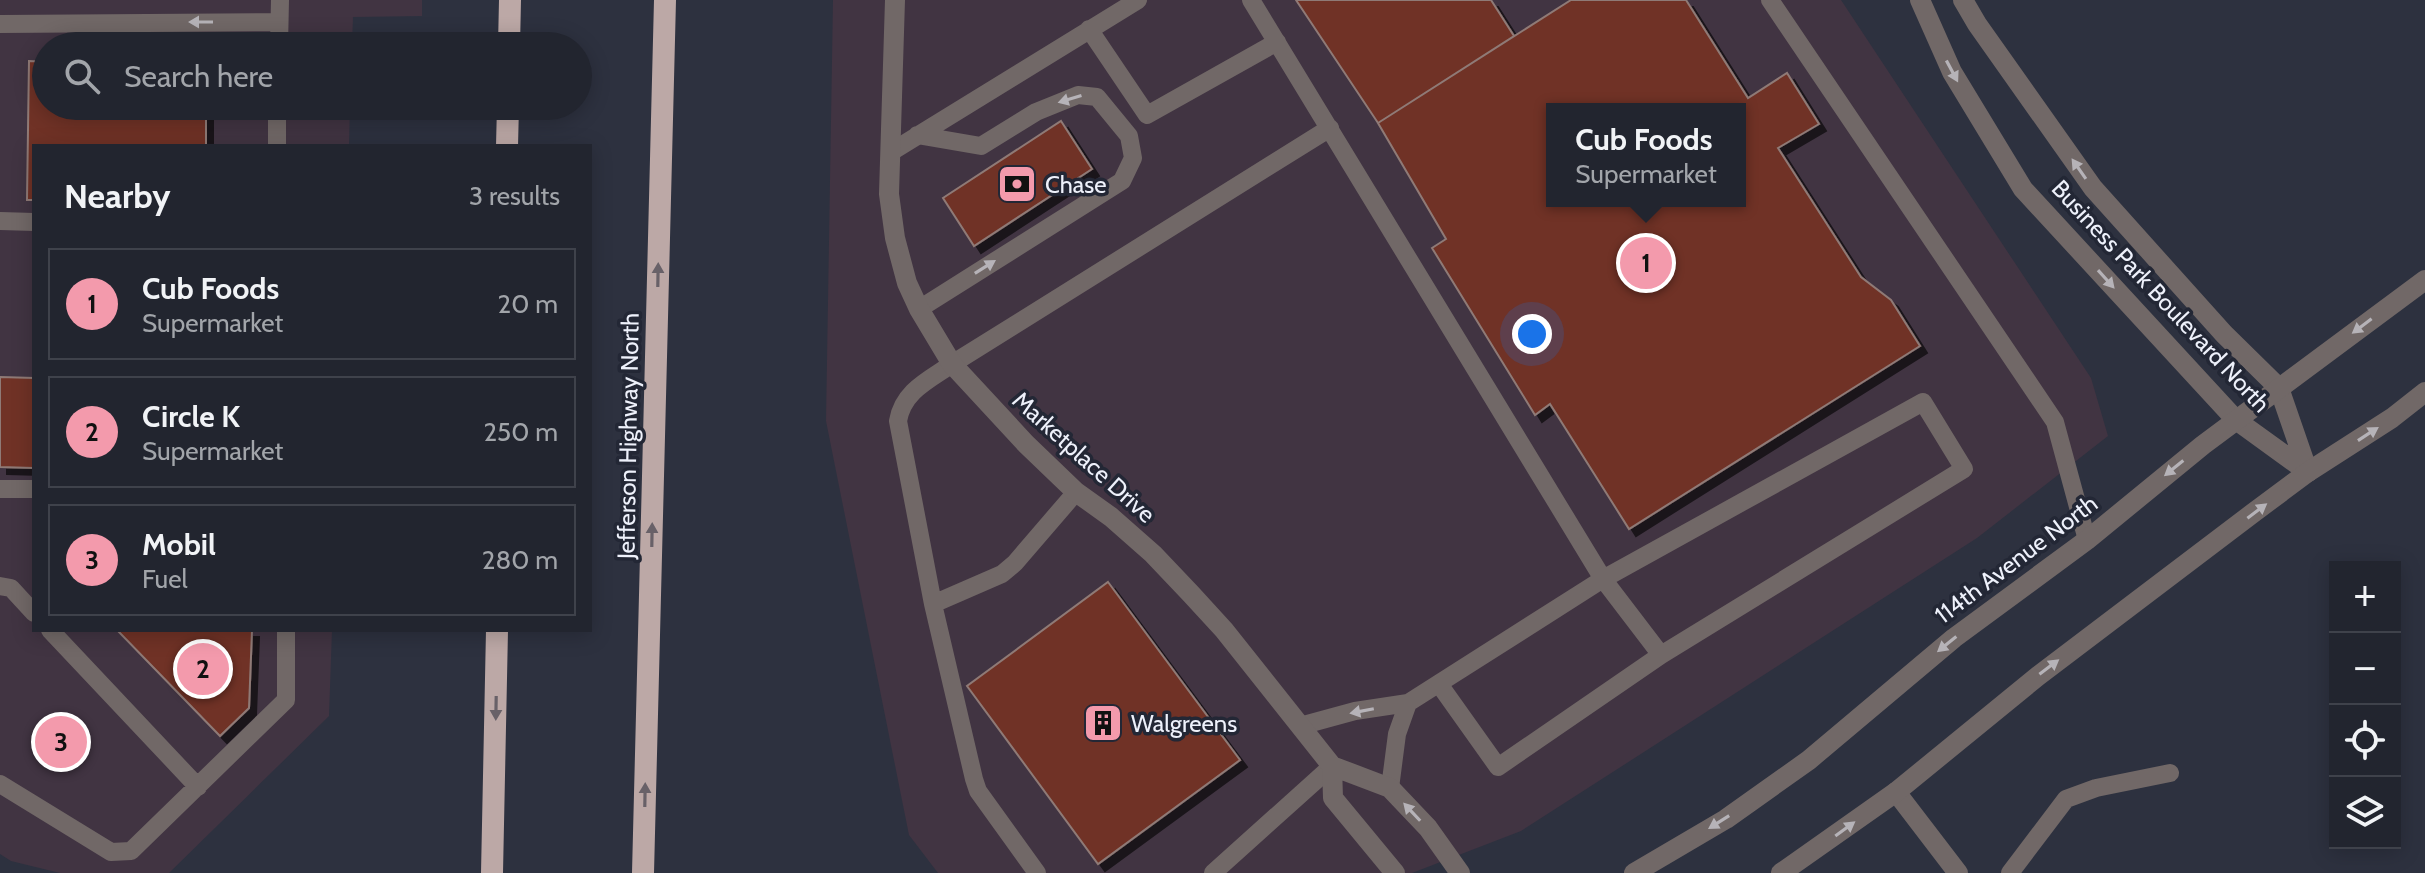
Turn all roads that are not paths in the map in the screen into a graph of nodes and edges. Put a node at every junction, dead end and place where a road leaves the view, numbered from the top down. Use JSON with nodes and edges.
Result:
{"nodes":[{"id":1,"x":280,"y":0,"type":"edge"},
{"id":2,"x":510,"y":0,"type":"edge"},
{"id":3,"x":665,"y":0,"type":"edge"},
{"id":4,"x":895,"y":0,"type":"edge"},
{"id":5,"x":1138,"y":0,"type":"edge"},
{"id":6,"x":1251,"y":0,"type":"edge"},
{"id":7,"x":1770,"y":0,"type":"edge"},
{"id":8,"x":1920,"y":0,"type":"edge"},
{"id":9,"x":1963,"y":0,"type":"edge"},
{"id":10,"x":279,"y":22,"type":"junction"},
{"id":11,"x":0,"y":24,"type":"edge"},
{"id":12,"x":1089,"y":29,"type":"junction"},
{"id":13,"x":279,"y":32,"type":"edge"},
{"id":14,"x":509,"y":32,"type":"edge"},
{"id":15,"x":1277,"y":42,"type":"junction"},
{"id":16,"x":277,"y":120,"type":"edge"},
{"id":17,"x":508,"y":120,"type":"edge"},
{"id":18,"x":1330,"y":128,"type":"junction"},
{"id":19,"x":917,"y":135,"type":"junction"},
{"id":20,"x":277,"y":144,"type":"edge"},
{"id":21,"x":507,"y":144,"type":"edge"},
{"id":22,"x":891,"y":152,"type":"junction"},
{"id":23,"x":0,"y":221,"type":"edge"},
{"id":24,"x":32,"y":222,"type":"edge"},
{"id":25,"x":2425,"y":280,"type":"edge"},
{"id":26,"x":919,"y":309,"type":"junction"},
{"id":27,"x":952,"y":364,"type":"junction"},
{"id":28,"x":2279,"y":388,"type":"junction"},
{"id":29,"x":2425,"y":392,"type":"edge"},
{"id":30,"x":2236,"y":420,"type":"junction"},
{"id":31,"x":2308,"y":472,"type":"junction"},
{"id":32,"x":0,"y":489,"type":"edge"},
{"id":33,"x":32,"y":489,"type":"edge"},
{"id":34,"x":1076,"y":492,"type":"junction"},
{"id":35,"x":2087,"y":540,"type":"junction"},
{"id":36,"x":1603,"y":579,"type":"junction"},
{"id":37,"x":0,"y":586,"type":"edge"},
{"id":38,"x":933,"y":604,"type":"junction"},
{"id":39,"x":32,"y":611,"type":"edge"},
{"id":40,"x":52,"y":632,"type":"edge"},
{"id":41,"x":286,"y":632,"type":"edge"},
{"id":42,"x":497,"y":632,"type":"edge"},
{"id":43,"x":1661,"y":655,"type":"junction"},
{"id":44,"x":1439,"y":684,"type":"junction"},
{"id":45,"x":1408,"y":703,"type":"junction"},
{"id":46,"x":1300,"y":726,"type":"junction"},
{"id":47,"x":1332,"y":766,"type":"junction"},
{"id":48,"x":2170,"y":773,"type":"dead end"},
{"id":49,"x":0,"y":784,"type":"edge"},
{"id":50,"x":198,"y":787,"type":"junction"},
{"id":51,"x":1390,"y":788,"type":"junction"},
{"id":52,"x":1896,"y":792,"type":"junction"},
{"id":53,"x":492,"y":873,"type":"edge"},
{"id":54,"x":643,"y":873,"type":"edge"},
{"id":55,"x":1037,"y":873,"type":"edge"},
{"id":56,"x":1213,"y":873,"type":"edge"},
{"id":57,"x":1395,"y":873,"type":"edge"},
{"id":58,"x":1460,"y":873,"type":"edge"},
{"id":59,"x":1634,"y":873,"type":"edge"},
{"id":60,"x":1781,"y":873,"type":"edge"},
{"id":61,"x":1958,"y":873,"type":"edge"},
{"id":62,"x":2010,"y":873,"type":"edge"}],
"edges":[{"from":1,"to":10,"type":"lane"},
{"from":2,"to":14,"type":"highway"},
{"from":54,"to":3,"type":"highway","name":"Jefferson Highway North","one_way":true},
{"from":4,"to":22,"type":"street","name":"Marketplace Drive"},
{"from":5,"to":12,"type":"lane"},
{"from":6,"to":15,"type":"lane"},
{"from":7,"to":35,"type":"lane"},
{"from":8,"to":30,"type":"street","name":"Business Park Boulevard North","one_way":true},
{"from":28,"to":9,"type":"street","name":"Business Park Boulevard North","one_way":true},
{"from":10,"to":11,"type":"lane","one_way":true},
{"from":10,"to":13,"type":"lane"},
{"from":12,"to":15,"type":"lane"},
{"from":12,"to":19,"type":"lane"},
{"from":15,"to":18,"type":"lane"},
{"from":16,"to":20,"type":"lane"},
{"from":17,"to":21,"type":"highway"},
{"from":18,"to":27,"type":"lane"},
{"from":18,"to":36,"type":"lane"},
{"from":19,"to":22,"type":"lane"},
{"from":26,"to":19,"type":"lane","one_way":true},
{"from":22,"to":26,"type":"street","name":"Marketplace Drive"},
{"from":23,"to":24,"type":"lane"},
{"from":25,"to":28,"type":"street","name":"114th Avenue North","one_way":true},
{"from":26,"to":27,"type":"street","name":"Marketplace Drive"},
{"from":27,"to":34,"type":"street","name":"Marketplace Drive"},
{"from":27,"to":38,"type":"lane"},
{"from":28,"to":30,"type":"street","name":"114th Avenue North"},
{"from":28,"to":31,"type":"street","name":"Business Park Boulevard North"},
{"from":31,"to":29,"type":"street","one_way":true},
{"from":30,"to":31,"type":"street","name":"Business Park Boulevard North"},
{"from":30,"to":35,"type":"street","name":"114th Avenue North","one_way":true},
{"from":52,"to":31,"type":"street","one_way":true},
{"from":32,"to":33,"type":"lane"},
{"from":34,"to":38,"type":"lane"},
{"from":34,"to":46,"type":"street","name":"Marketplace Drive"},
{"from":35,"to":59,"type":"street","name":"114th Avenue North","one_way":true},
{"from":36,"to":43,"type":"lane"},
{"from":36,"to":43,"type":"lane"},
{"from":36,"to":44,"type":"lane"},
{"from":37,"to":39,"type":"lane"},
{"from":38,"to":55,"type":"lane"},
{"from":40,"to":50,"type":"lane"},
{"from":41,"to":50,"type":"lane"},
{"from":42,"to":53,"type":"highway","one_way":true},
{"from":43,"to":44,"type":"lane"},
{"from":44,"to":45,"type":"lane"},
{"from":45,"to":46,"type":"lane","one_way":true},
{"from":45,"to":51,"type":"lane"},
{"from":46,"to":47,"type":"street","name":"Marketplace Drive"},
{"from":47,"to":51,"type":"street"},
{"from":47,"to":56,"type":"lane"},
{"from":47,"to":57,"type":"street","name":"Marketplace Drive"},
{"from":48,"to":62,"type":"lane"},
{"from":49,"to":50,"type":"lane"},
{"from":58,"to":51,"type":"street","one_way":true},
{"from":60,"to":52,"type":"street","one_way":true},
{"from":52,"to":61,"type":"street"}]}
